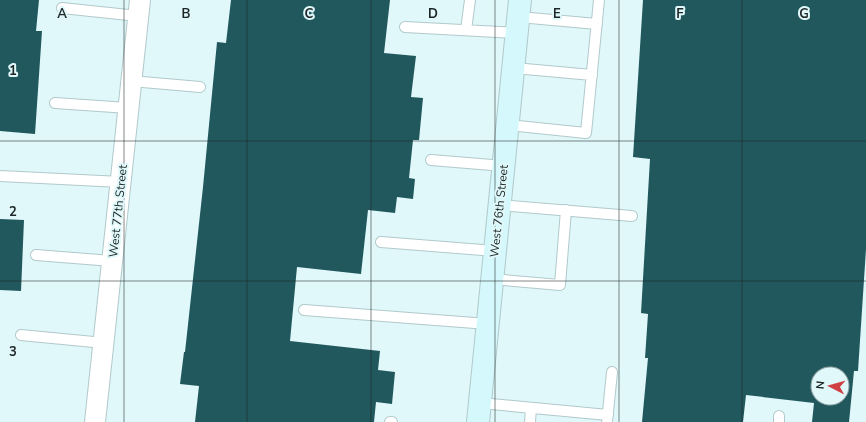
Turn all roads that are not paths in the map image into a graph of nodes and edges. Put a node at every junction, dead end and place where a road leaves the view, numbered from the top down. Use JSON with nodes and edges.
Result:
{"nodes":[{"id":1,"x":470,"y":0,"type":"edge"},
{"id":2,"x":599,"y":0,"type":"edge"},
{"id":3,"x":62,"y":8,"type":"dead end"},
{"id":4,"x":139,"y":8,"type":"edge"},
{"id":5,"x":519,"y":17,"type":"edge"},
{"id":6,"x":597,"y":24,"type":"junction"},
{"id":7,"x":405,"y":27,"type":"dead end"},
{"id":8,"x":466,"y":30,"type":"junction"},
{"id":9,"x":514,"y":68,"type":"junction"},
{"id":10,"x":592,"y":75,"type":"junction"},
{"id":11,"x":131,"y":81,"type":"junction"},
{"id":12,"x":200,"y":87,"type":"dead end"},
{"id":13,"x":55,"y":103,"type":"dead end"},
{"id":14,"x":128,"y":108,"type":"junction"},
{"id":15,"x":508,"y":125,"type":"junction"},
{"id":16,"x":431,"y":160,"type":"dead end"},
{"id":17,"x":504,"y":166,"type":"junction"},
{"id":18,"x":0,"y":176,"type":"edge"},
{"id":19,"x":121,"y":182,"type":"junction"},
{"id":20,"x":500,"y":205,"type":"junction"},
{"id":21,"x":566,"y":210,"type":"junction"},
{"id":22,"x":632,"y":216,"type":"dead end"},
{"id":23,"x":381,"y":242,"type":"dead end"},
{"id":24,"x":495,"y":251,"type":"junction"},
{"id":25,"x":36,"y":255,"type":"dead end"},
{"id":26,"x":112,"y":261,"type":"junction"},
{"id":27,"x":492,"y":279,"type":"junction"},
{"id":28,"x":304,"y":310,"type":"dead end"},
{"id":29,"x":488,"y":324,"type":"junction"},
{"id":30,"x":21,"y":336,"type":"dead end"},
{"id":31,"x":104,"y":343,"type":"junction"},
{"id":32,"x":612,"y":372,"type":"dead end"},
{"id":33,"x":531,"y":408,"type":"junction"},
{"id":34,"x":479,"y":412,"type":"edge"},
{"id":35,"x":608,"y":418,"type":"edge"},
{"id":36,"x":95,"y":422,"type":"edge"},
{"id":37,"x":530,"y":422,"type":"edge"}],
"edges":[{"from":1,"to":8,"type":"lane"},
{"from":2,"to":6,"type":"lane"},
{"from":3,"to":4,"type":"lane"},
{"from":4,"to":11,"type":"street","name":"West 77th Street"},
{"from":5,"to":6,"type":"lane"},
{"from":5,"to":8,"type":"lane"},
{"from":5,"to":9,"type":"street","name":"West 76th Street"},
{"from":6,"to":10,"type":"lane"},
{"from":7,"to":8,"type":"lane"},
{"from":9,"to":10,"type":"lane"},
{"from":9,"to":15,"type":"street","name":"West 76th Street"},
{"from":10,"to":15,"type":"lane"},
{"from":11,"to":12,"type":"lane"},
{"from":11,"to":14,"type":"street","name":"West 77th Street"},
{"from":13,"to":14,"type":"lane"},
{"from":14,"to":19,"type":"street","name":"West 77th Street"},
{"from":15,"to":17,"type":"street","name":"West 76th Street"},
{"from":16,"to":17,"type":"lane"},
{"from":17,"to":20,"type":"street","name":"West 76th Street"},
{"from":18,"to":19,"type":"lane"},
{"from":19,"to":26,"type":"street","name":"West 77th Street"},
{"from":20,"to":21,"type":"lane"},
{"from":20,"to":24,"type":"street","name":"West 76th Street"},
{"from":21,"to":22,"type":"lane"},
{"from":21,"to":27,"type":"lane"},
{"from":23,"to":24,"type":"lane"},
{"from":24,"to":27,"type":"street","name":"West 76th Street"},
{"from":25,"to":26,"type":"lane"},
{"from":26,"to":31,"type":"street","name":"West 77th Street"},
{"from":27,"to":29,"type":"street","name":"West 76th Street"},
{"from":28,"to":29,"type":"lane"},
{"from":29,"to":34,"type":"street","name":"West 76th Street"},
{"from":30,"to":31,"type":"lane"},
{"from":31,"to":36,"type":"street","name":"West 77th Street"},
{"from":32,"to":35,"type":"lane"},
{"from":33,"to":34,"type":"lane"},
{"from":33,"to":35,"type":"lane"},
{"from":33,"to":37,"type":"lane"}]}
